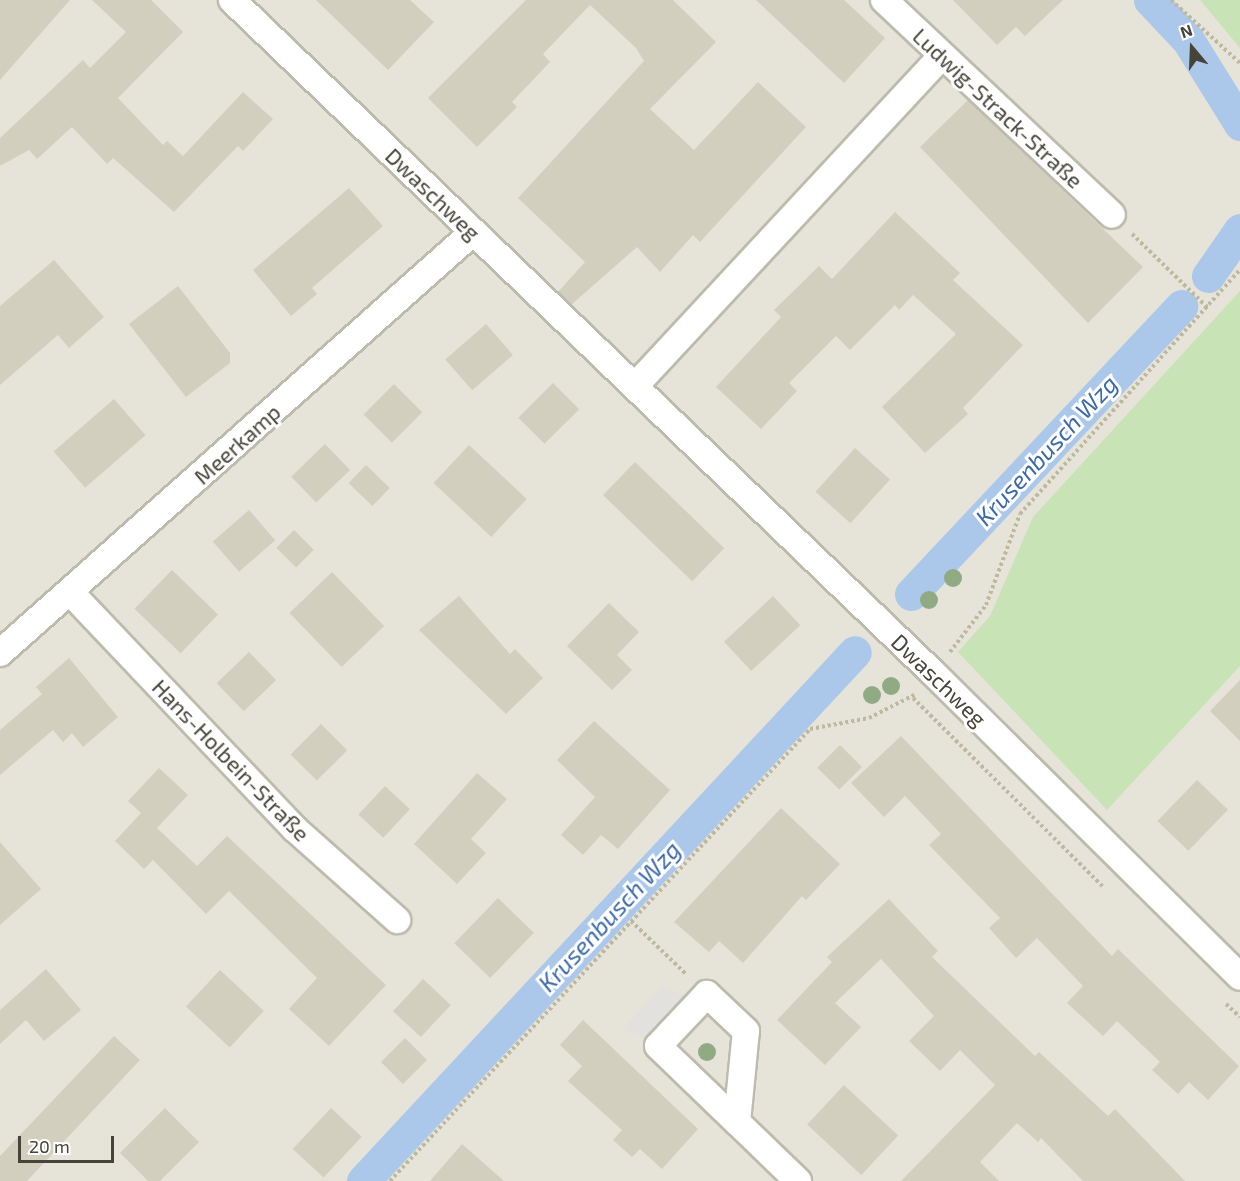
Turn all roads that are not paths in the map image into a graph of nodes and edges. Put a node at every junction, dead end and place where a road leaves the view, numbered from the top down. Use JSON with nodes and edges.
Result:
{"nodes":[{"id":1,"x":232,"y":0,"type":"edge"},
{"id":2,"x":884,"y":0,"type":"edge"},
{"id":3,"x":942,"y":56,"type":"junction"},
{"id":4,"x":1112,"y":215,"type":"road end"},
{"id":5,"x":472,"y":233,"type":"junction"},
{"id":6,"x":635,"y":386,"type":"junction"},
{"id":7,"x":71,"y":593,"type":"junction"},
{"id":8,"x":0,"y":653,"type":"edge"},
{"id":9,"x":397,"y":920,"type":"dead end"},
{"id":10,"x":1240,"y":976,"type":"edge"},
{"id":11,"x":737,"y":1122,"type":"junction"},
{"id":12,"x":798,"y":1181,"type":"edge"}],
"edges":[{"from":1,"to":5,"type":"street","name":"Dwaschweg"},
{"from":2,"to":3,"type":"street","name":"Ludwig-Strack-Straße"},
{"from":3,"to":4,"type":"street","name":"Ludwig-Strack-Straße"},
{"from":3,"to":6,"type":"street"},
{"from":5,"to":6,"type":"street","name":"Dwaschweg"},
{"from":5,"to":7,"type":"street","name":"Meerkamp"},
{"from":6,"to":10,"type":"street","name":"Dwaschweg"},
{"from":7,"to":8,"type":"street","name":"Meerkamp"},
{"from":7,"to":9,"type":"street","name":"Hans-Holbein-Straße"},
{"from":11,"to":11,"type":"street"},
{"from":11,"to":12,"type":"street"}]}
